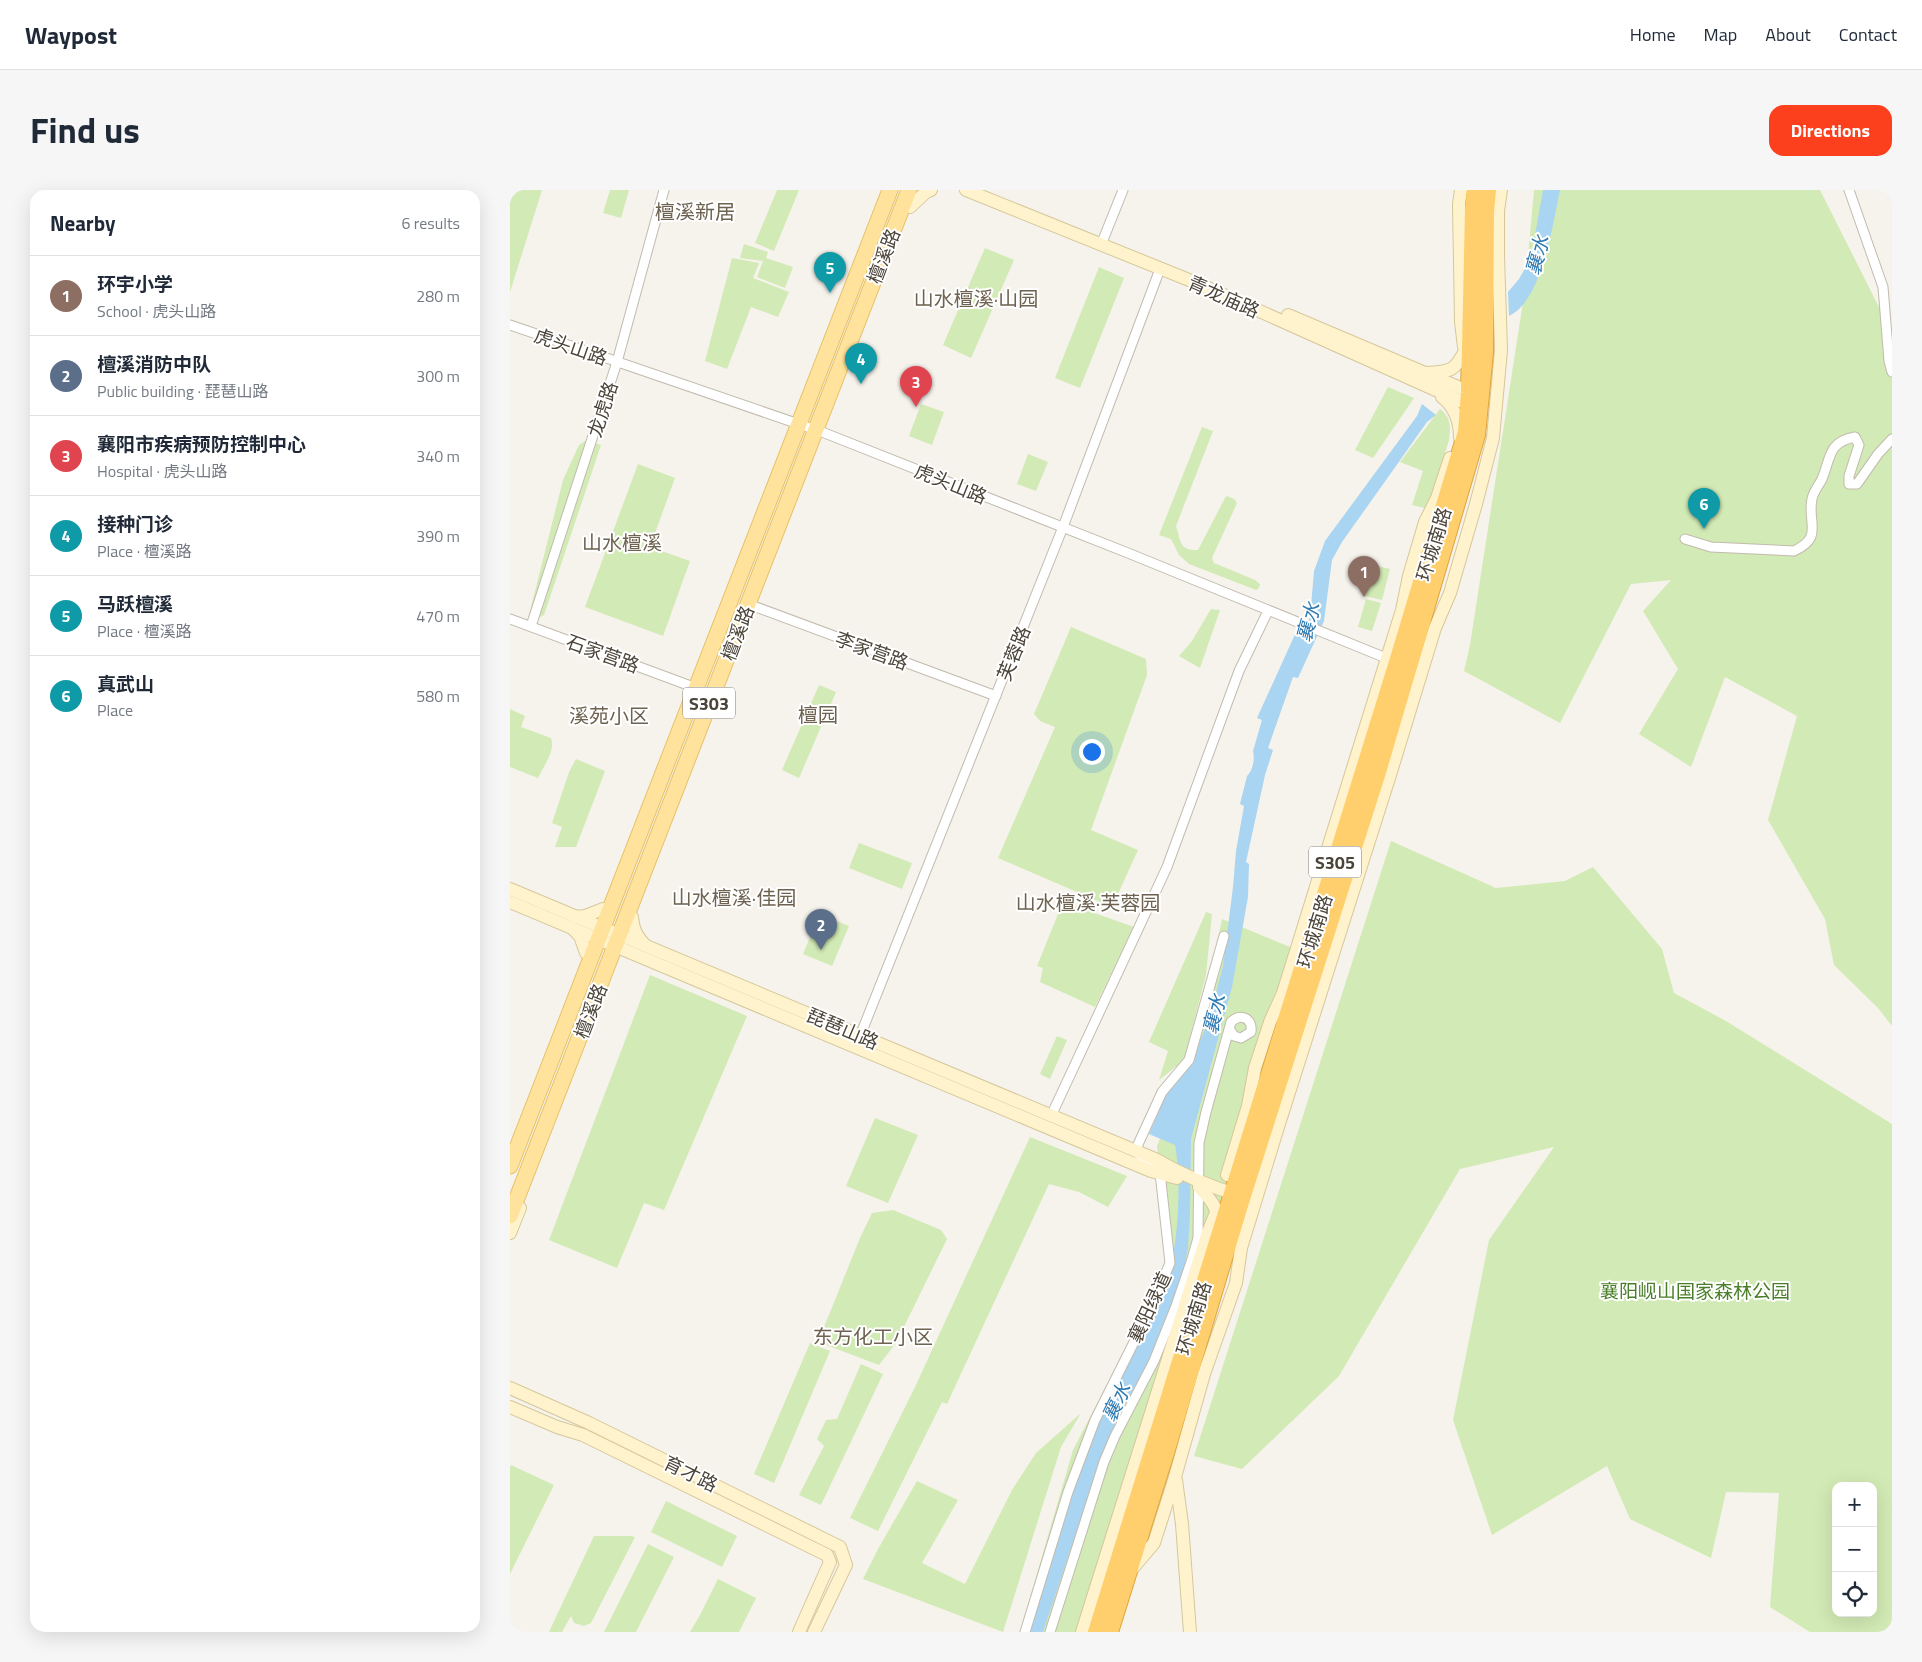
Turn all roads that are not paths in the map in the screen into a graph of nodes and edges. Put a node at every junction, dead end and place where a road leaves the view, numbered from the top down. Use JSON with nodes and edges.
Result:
{"nodes":[{"id":1,"x":664,"y":190,"type":"edge"},
{"id":2,"x":884,"y":190,"type":"edge"},
{"id":3,"x":890,"y":190,"type":"edge"},
{"id":4,"x":909,"y":190,"type":"edge"},
{"id":5,"x":916,"y":190,"type":"edge"},
{"id":6,"x":931,"y":190,"type":"edge"},
{"id":7,"x":966,"y":190,"type":"edge"},
{"id":8,"x":988,"y":190,"type":"edge"},
{"id":9,"x":1123,"y":190,"type":"edge"},
{"id":10,"x":1461,"y":190,"type":"edge"},
{"id":11,"x":1475,"y":190,"type":"edge"},
{"id":12,"x":1488,"y":190,"type":"edge"},
{"id":13,"x":1501,"y":190,"type":"edge"},
{"id":14,"x":1849,"y":190,"type":"edge"},
{"id":15,"x":910,"y":207,"type":"junction"},
{"id":16,"x":1103,"y":241,"type":"junction"},
{"id":17,"x":1160,"y":269,"type":"junction"},
{"id":18,"x":510,"y":326,"type":"edge"},
{"id":19,"x":1468,"y":347,"type":"junction"},
{"id":20,"x":618,"y":362,"type":"junction"},
{"id":21,"x":1892,"y":372,"type":"edge"},
{"id":22,"x":1423,"y":373,"type":"junction"},
{"id":23,"x":1430,"y":388,"type":"junction"},
{"id":24,"x":1475,"y":401,"type":"junction"},
{"id":25,"x":796,"y":422,"type":"junction"},
{"id":26,"x":1460,"y":427,"type":"junction"},
{"id":27,"x":819,"y":431,"type":"junction"},
{"id":28,"x":1892,"y":439,"type":"edge"},
{"id":29,"x":1460,"y":452,"type":"junction"},
{"id":30,"x":1063,"y":527,"type":"junction"},
{"id":31,"x":1685,"y":539,"type":"dead end"},
{"id":32,"x":751,"y":605,"type":"junction"},
{"id":33,"x":1268,"y":610,"type":"junction"},
{"id":34,"x":510,"y":619,"type":"edge"},
{"id":35,"x":531,"y":626,"type":"junction"},
{"id":36,"x":1404,"y":665,"type":"junction"},
{"id":37,"x":693,"y":687,"type":"junction"},
{"id":38,"x":996,"y":696,"type":"junction"},
{"id":39,"x":510,"y":890,"type":"edge"},
{"id":40,"x":510,"y":902,"type":"edge"},
{"id":41,"x":603,"y":908,"type":"junction"},
{"id":42,"x":632,"y":917,"type":"junction"},
{"id":43,"x":572,"y":922,"type":"junction"},
{"id":44,"x":597,"y":932,"type":"junction"},
{"id":45,"x":1224,"y":936,"type":"dead end"},
{"id":46,"x":619,"y":942,"type":"junction"},
{"id":47,"x":643,"y":952,"type":"junction"},
{"id":48,"x":586,"y":953,"type":"junction"},
{"id":49,"x":613,"y":963,"type":"junction"},
{"id":50,"x":1230,"y":1030,"type":"dead end"},
{"id":51,"x":860,"y":1036,"type":"junction"},
{"id":52,"x":1051,"y":1116,"type":"junction"},
{"id":53,"x":510,"y":1151,"type":"edge"},
{"id":54,"x":1135,"y":1151,"type":"junction"},
{"id":55,"x":510,"y":1166,"type":"edge"},
{"id":56,"x":1233,"y":1172,"type":"junction"},
{"id":57,"x":1169,"y":1173,"type":"junction"},
{"id":58,"x":1199,"y":1185,"type":"junction"},
{"id":59,"x":1236,"y":1204,"type":"junction"},
{"id":60,"x":510,"y":1216,"type":"edge"},
{"id":61,"x":510,"y":1233,"type":"edge"},
{"id":62,"x":510,"y":1388,"type":"edge"},
{"id":63,"x":510,"y":1407,"type":"edge"},
{"id":64,"x":1165,"y":1456,"type":"junction"},
{"id":65,"x":1175,"y":1477,"type":"junction"},
{"id":66,"x":1128,"y":1573,"type":"junction"},
{"id":67,"x":799,"y":1632,"type":"edge"},
{"id":68,"x":814,"y":1632,"type":"edge"},
{"id":69,"x":1025,"y":1632,"type":"edge"},
{"id":70,"x":1050,"y":1632,"type":"edge"},
{"id":71,"x":1082,"y":1632,"type":"edge"},
{"id":72,"x":1096,"y":1632,"type":"edge"},
{"id":73,"x":1110,"y":1632,"type":"edge"},
{"id":74,"x":1190,"y":1632,"type":"edge"}],
"edges":[{"from":1,"to":20,"type":"street","name":"龙虎路"},
{"from":2,"to":25,"type":"street"},
{"from":3,"to":25,"type":"main road","name":"檀溪路","number":"S303"},
{"from":4,"to":27,"type":"main road","name":"檀溪路","number":"S303"},
{"from":5,"to":15,"type":"street"},
{"from":6,"to":15,"type":"street"},
{"from":7,"to":16,"type":"street","name":"青龙庙路"},
{"from":8,"to":16,"type":"street","name":"青龙庙路"},
{"from":9,"to":16,"type":"street"},
{"from":10,"to":19,"type":"street"},
{"from":11,"to":19,"type":"highway","name":"环城南路","number":"S305"},
{"from":12,"to":24,"type":"highway","name":"环城南路","number":"S305"},
{"from":13,"to":36,"type":"street"},
{"from":14,"to":21,"type":"street"},
{"from":15,"to":27,"type":"street"},
{"from":16,"to":17,"type":"street","name":"青龙庙路"},
{"from":16,"to":22,"type":"street","name":"青龙庙路"},
{"from":17,"to":23,"type":"street","name":"青龙庙路"},
{"from":17,"to":30,"type":"street","name":"芙蓉路"},
{"from":18,"to":20,"type":"street","name":"虎头山路"},
{"from":19,"to":22,"type":"street"},
{"from":19,"to":24,"type":"highway","name":"环城南路","number":"S305"},
{"from":20,"to":25,"type":"street","name":"虎头山路"},
{"from":20,"to":35,"type":"street","name":"龙虎路"},
{"from":22,"to":24,"type":"street","name":"青龙庙路"},
{"from":23,"to":24,"type":"street","name":"青龙庙路"},
{"from":23,"to":26,"type":"street"},
{"from":24,"to":29,"type":"highway","name":"环城南路","number":"S305"},
{"from":24,"to":36,"type":"highway","name":"环城南路","number":"S305"},
{"from":25,"to":27,"type":"street","name":"虎头山路"},
{"from":25,"to":37,"type":"main road","name":"檀溪路","number":"S303"},
{"from":26,"to":29,"type":"street"},
{"from":26,"to":36,"type":"street"},
{"from":27,"to":30,"type":"street","name":"虎头山路"},
{"from":27,"to":32,"type":"main road","name":"檀溪路","number":"S303"},
{"from":28,"to":31,"type":"street"},
{"from":29,"to":36,"type":"highway","name":"环城南路","number":"S305"},
{"from":30,"to":33,"type":"street","name":"虎头山路"},
{"from":30,"to":38,"type":"street","name":"芙蓉路"},
{"from":32,"to":38,"type":"street","name":"李家营路"},
{"from":32,"to":42,"type":"street"},
{"from":32,"to":46,"type":"main road","name":"檀溪路","number":"S303"},
{"from":33,"to":36,"type":"street","name":"虎头山路"},
{"from":33,"to":52,"type":"street"},
{"from":34,"to":35,"type":"street","name":"石家营路"},
{"from":35,"to":37,"type":"street","name":"石家营路"},
{"from":36,"to":56,"type":"highway","name":"环城南路","number":"S305"},
{"from":36,"to":59,"type":"highway","name":"环城南路","number":"S305"},
{"from":37,"to":41,"type":"street"},
{"from":37,"to":44,"type":"main road","name":"檀溪路","number":"S303"},
{"from":38,"to":51,"type":"street","name":"芙蓉路"},
{"from":39,"to":43,"type":"street","name":"琵琶山路"},
{"from":40,"to":43,"type":"street","name":"琵琶山路"},
{"from":41,"to":43,"type":"street"},
{"from":41,"to":44,"type":"street"},
{"from":42,"to":46,"type":"street"},
{"from":42,"to":47,"type":"street"},
{"from":43,"to":44,"type":"street","name":"琵琶山路"},
{"from":43,"to":48,"type":"street"},
{"from":44,"to":46,"type":"street","name":"琵琶山路"},
{"from":44,"to":48,"type":"street"},
{"from":44,"to":55,"type":"main road","name":"檀溪路","number":"S303"},
{"from":45,"to":54,"type":"street"},
{"from":46,"to":47,"type":"street","name":"琵琶山路"},
{"from":46,"to":49,"type":"street"},
{"from":46,"to":60,"type":"main road","name":"檀溪路","number":"S303"},
{"from":47,"to":49,"type":"street"},
{"from":47,"to":51,"type":"street","name":"琵琶山路"},
{"from":47,"to":57,"type":"street","name":"琵琶山路"},
{"from":48,"to":53,"type":"street"},
{"from":49,"to":61,"type":"street"},
{"from":50,"to":58,"type":"street","name":"襄阳绿道"},
{"from":51,"to":52,"type":"street","name":"琵琶山路"},
{"from":52,"to":54,"type":"street","name":"琵琶山路"},
{"from":54,"to":57,"type":"street","name":"琵琶山路"},
{"from":56,"to":58,"type":"street"},
{"from":56,"to":59,"type":"highway","name":"环城南路","number":"S305"},
{"from":57,"to":58,"type":"street"},
{"from":57,"to":69,"type":"street","name":"襄阳绿道"},
{"from":58,"to":59,"type":"street"},
{"from":58,"to":59,"type":"street"},
{"from":58,"to":70,"type":"street","name":"襄阳绿道"},
{"from":59,"to":64,"type":"highway","name":"环城南路","number":"S305"},
{"from":59,"to":65,"type":"street"},
{"from":59,"to":71,"type":"street"},
{"from":59,"to":72,"type":"highway","name":"环城南路","number":"S305"},
{"from":62,"to":68,"type":"street","name":"育才路"},
{"from":63,"to":67,"type":"street","name":"育才路"},
{"from":64,"to":65,"type":"street"},
{"from":64,"to":66,"type":"highway","name":"环城南路"},
{"from":65,"to":66,"type":"street"},
{"from":65,"to":74,"type":"street"},
{"from":66,"to":73,"type":"highway","name":"环城南路"}]}
